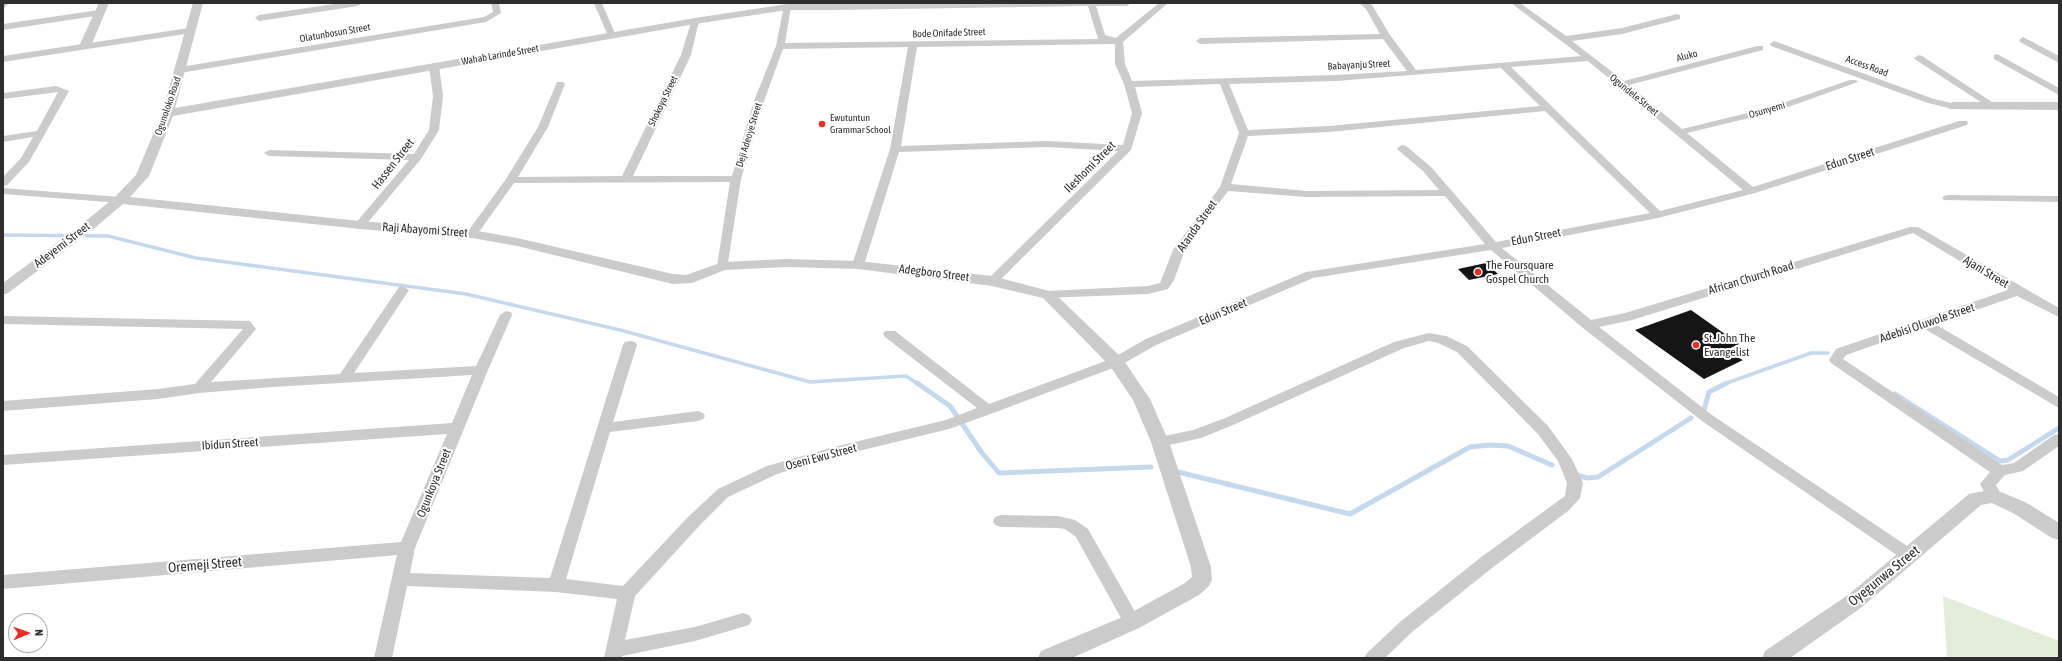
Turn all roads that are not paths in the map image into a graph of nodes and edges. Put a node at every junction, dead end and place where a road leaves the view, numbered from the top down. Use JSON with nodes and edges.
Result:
{"nodes":[{"id":1,"x":5,"y":3,"type":"edge"},
{"id":2,"x":198,"y":3,"type":"edge"},
{"id":3,"x":358,"y":3,"type":"edge"},
{"id":4,"x":496,"y":3,"type":"edge"},
{"id":5,"x":598,"y":3,"type":"edge"},
{"id":6,"x":1091,"y":3,"type":"edge"},
{"id":7,"x":1127,"y":3,"type":"edge"},
{"id":8,"x":1164,"y":3,"type":"edge"},
{"id":9,"x":1363,"y":3,"type":"edge"},
{"id":10,"x":1515,"y":3,"type":"edge"},
{"id":11,"x":922,"y":4,"type":"edge"},
{"id":12,"x":833,"y":5,"type":"edge"},
{"id":13,"x":3,"y":6,"type":"edge"},
{"id":14,"x":787,"y":7,"type":"junction"},
{"id":15,"x":102,"y":8,"type":"edge"},
{"id":16,"x":1677,"y":17,"type":"dead end"},
{"id":17,"x":259,"y":18,"type":"dead end"},
{"id":18,"x":695,"y":21,"type":"junction"},
{"id":19,"x":3,"y":26,"type":"edge"},
{"id":20,"x":189,"y":31,"type":"junction"},
{"id":21,"x":612,"y":36,"type":"junction"},
{"id":22,"x":1386,"y":36,"type":"junction"},
{"id":23,"x":1566,"y":39,"type":"junction"},
{"id":24,"x":2023,"y":40,"type":"dead end"},
{"id":25,"x":1119,"y":41,"type":"junction"},
{"id":26,"x":1200,"y":41,"type":"dead end"},
{"id":27,"x":1774,"y":44,"type":"dead end"},
{"id":28,"x":913,"y":45,"type":"junction"},
{"id":29,"x":85,"y":46,"type":"junction"},
{"id":30,"x":780,"y":46,"type":"junction"},
{"id":31,"x":1760,"y":48,"type":"dead end"},
{"id":32,"x":1997,"y":57,"type":"dead end"},
{"id":33,"x":1590,"y":58,"type":"junction"},
{"id":34,"x":1918,"y":58,"type":"dead end"},
{"id":35,"x":3,"y":59,"type":"edge"},
{"id":36,"x":2059,"y":60,"type":"edge"},
{"id":37,"x":1503,"y":65,"type":"junction"},
{"id":38,"x":434,"y":66,"type":"junction"},
{"id":39,"x":180,"y":70,"type":"junction"},
{"id":40,"x":1413,"y":73,"type":"junction"},
{"id":41,"x":1223,"y":81,"type":"junction"},
{"id":42,"x":1853,"y":82,"type":"dead end"},
{"id":43,"x":560,"y":84,"type":"dead end"},
{"id":44,"x":1129,"y":84,"type":"junction"},
{"id":45,"x":1620,"y":85,"type":"junction"},
{"id":46,"x":2059,"y":92,"type":"edge"},
{"id":47,"x":3,"y":96,"type":"edge"},
{"id":48,"x":1953,"y":106,"type":"joint"},
{"id":49,"x":1993,"y":106,"type":"junction"},
{"id":50,"x":2059,"y":106,"type":"edge"},
{"id":51,"x":1547,"y":108,"type":"junction"},
{"id":52,"x":168,"y":113,"type":"junction"},
{"id":53,"x":1963,"y":123,"type":"dead end"},
{"id":54,"x":1680,"y":132,"type":"junction"},
{"id":55,"x":1244,"y":133,"type":"junction"},
{"id":56,"x":41,"y":134,"type":"junction"},
{"id":57,"x":3,"y":139,"type":"edge"},
{"id":58,"x":1127,"y":148,"type":"junction"},
{"id":59,"x":1402,"y":148,"type":"dead end"},
{"id":60,"x":895,"y":149,"type":"junction"},
{"id":61,"x":269,"y":152,"type":"dead end"},
{"id":62,"x":418,"y":157,"type":"junction"},
{"id":63,"x":736,"y":179,"type":"junction"},
{"id":64,"x":511,"y":180,"type":"junction"},
{"id":65,"x":626,"y":180,"type":"junction"},
{"id":66,"x":3,"y":183,"type":"edge"},
{"id":67,"x":1225,"y":187,"type":"junction"},
{"id":68,"x":3,"y":191,"type":"edge"},
{"id":69,"x":1751,"y":191,"type":"junction"},
{"id":70,"x":1448,"y":193,"type":"junction"},
{"id":71,"x":1948,"y":198,"type":"dead end"},
{"id":72,"x":2059,"y":199,"type":"edge"},
{"id":73,"x":120,"y":200,"type":"junction"},
{"id":74,"x":1658,"y":215,"type":"junction"},
{"id":75,"x":360,"y":225,"type":"junction"},
{"id":76,"x":86,"y":228,"type":"joint"},
{"id":77,"x":1914,"y":229,"type":"joint"},
{"id":78,"x":472,"y":234,"type":"junction"},
{"id":79,"x":71,"y":239,"type":"joint"},
{"id":80,"x":1492,"y":246,"type":"junction"},
{"id":81,"x":858,"y":265,"type":"junction"},
{"id":82,"x":723,"y":266,"type":"junction"},
{"id":83,"x":992,"y":281,"type":"junction"},
{"id":84,"x":3,"y":290,"type":"edge"},
{"id":85,"x":403,"y":290,"type":"dead end"},
{"id":86,"x":2018,"y":291,"type":"junction"},
{"id":87,"x":1048,"y":295,"type":"junction"},
{"id":88,"x":2059,"y":313,"type":"edge"},
{"id":89,"x":506,"y":315,"type":"dead end"},
{"id":90,"x":3,"y":320,"type":"edge"},
{"id":91,"x":1925,"y":324,"type":"junction"},
{"id":92,"x":1588,"y":325,"type":"junction"},
{"id":93,"x":890,"y":334,"type":"dead end"},
{"id":94,"x":630,"y":345,"type":"dead end"},
{"id":95,"x":1116,"y":362,"type":"junction"},
{"id":96,"x":481,"y":370,"type":"junction"},
{"id":97,"x":345,"y":376,"type":"junction"},
{"id":98,"x":199,"y":388,"type":"junction"},
{"id":99,"x":2059,"y":403,"type":"edge"},
{"id":100,"x":3,"y":406,"type":"edge"},
{"id":101,"x":988,"y":410,"type":"junction"},
{"id":102,"x":698,"y":416,"type":"dead end"},
{"id":103,"x":457,"y":428,"type":"junction"},
{"id":104,"x":606,"y":428,"type":"junction"},
{"id":105,"x":2059,"y":439,"type":"edge"},
{"id":106,"x":1160,"y":442,"type":"junction"},
{"id":107,"x":3,"y":460,"type":"edge"},
{"id":108,"x":2000,"y":471,"type":"junction"},
{"id":109,"x":1994,"y":496,"type":"junction"},
{"id":110,"x":1002,"y":521,"type":"dead end"},
{"id":111,"x":2059,"y":533,"type":"edge"},
{"id":112,"x":407,"y":548,"type":"junction"},
{"id":113,"x":1910,"y":556,"type":"junction"},
{"id":114,"x":402,"y":579,"type":"junction"},
{"id":115,"x":3,"y":582,"type":"edge"},
{"id":116,"x":556,"y":585,"type":"junction"},
{"id":117,"x":627,"y":593,"type":"junction"},
{"id":118,"x":743,"y":620,"type":"dead end"},
{"id":119,"x":1132,"y":622,"type":"junction"},
{"id":120,"x":614,"y":654,"type":"edge"},
{"id":121,"x":383,"y":658,"type":"edge"},
{"id":122,"x":1049,"y":658,"type":"edge"},
{"id":123,"x":1373,"y":658,"type":"edge"},
{"id":124,"x":1774,"y":658,"type":"edge"}],
"edges":[{"from":1,"to":13,"type":"street"},
{"from":2,"to":20,"type":"street","name":"Ogunoloko Road"},
{"from":3,"to":17,"type":"street"},
{"from":4,"to":39,"type":"street","name":"Olatunbosun Street"},
{"from":5,"to":21,"type":"street"},
{"from":6,"to":7,"type":"street"},
{"from":6,"to":11,"type":"street"},
{"from":6,"to":25,"type":"street"},
{"from":8,"to":25,"type":"street"},
{"from":9,"to":22,"type":"street"},
{"from":10,"to":23,"type":"street","name":"Ogundele Street"},
{"from":11,"to":12,"type":"street"},
{"from":12,"to":14,"type":"street","name":"Wahab Larinde Street"},
{"from":14,"to":18,"type":"street","name":"Wahab Larinde Street"},
{"from":14,"to":30,"type":"street","name":"Deji Adeoye Street"},
{"from":15,"to":19,"type":"street"},
{"from":15,"to":29,"type":"street"},
{"from":16,"to":23,"type":"street"},
{"from":18,"to":21,"type":"street","name":"Wahab Larinde Street"},
{"from":18,"to":65,"type":"street","name":"Shokoya Street"},
{"from":20,"to":29,"type":"street"},
{"from":20,"to":39,"type":"street","name":"Ogunoloko Road"},
{"from":21,"to":38,"type":"street","name":"Wahab Larinde Street"},
{"from":22,"to":26,"type":"street"},
{"from":22,"to":40,"type":"street"},
{"from":23,"to":33,"type":"street","name":"Ogundele Street"},
{"from":24,"to":36,"type":"street"},
{"from":25,"to":28,"type":"street","name":"Bode Onifade Street"},
{"from":25,"to":44,"type":"street","name":"Ileshomi Street"},
{"from":27,"to":48,"type":"street","name":"Access Road"},
{"from":28,"to":30,"type":"street","name":"Bode Onifade Street"},
{"from":28,"to":60,"type":"street"},
{"from":29,"to":35,"type":"street"},
{"from":30,"to":63,"type":"street","name":"Deji Adeoye Street"},
{"from":31,"to":45,"type":"street","name":"Aluko"},
{"from":32,"to":46,"type":"street"},
{"from":33,"to":37,"type":"street","name":"Babayanju Street"},
{"from":33,"to":45,"type":"street","name":"Ogundele Street"},
{"from":34,"to":49,"type":"street"},
{"from":37,"to":40,"type":"street","name":"Babayanju Street"},
{"from":37,"to":51,"type":"street"},
{"from":38,"to":52,"type":"street","name":"Wahab Larinde Street"},
{"from":38,"to":62,"type":"street","name":"Hassen Street"},
{"from":39,"to":52,"type":"street","name":"Ogunoloko Road"},
{"from":40,"to":41,"type":"street","name":"Babayanju Street"},
{"from":41,"to":44,"type":"street","name":"Babayanju Street"},
{"from":41,"to":55,"type":"street"},
{"from":42,"to":54,"type":"street","name":"Osunyemi"},
{"from":43,"to":64,"type":"street"},
{"from":44,"to":58,"type":"street","name":"Ileshomi Street"},
{"from":45,"to":54,"type":"street","name":"Ogundele Street"},
{"from":47,"to":56,"type":"street"},
{"from":48,"to":49,"type":"street"},
{"from":49,"to":50,"type":"street"},
{"from":51,"to":55,"type":"street"},
{"from":51,"to":74,"type":"street"},
{"from":52,"to":73,"type":"street","name":"Ogunoloko Road"},
{"from":53,"to":69,"type":"street","name":"Edun Street"},
{"from":54,"to":69,"type":"street","name":"Ogundele Street"},
{"from":55,"to":67,"type":"street","name":"Atanda Street"},
{"from":56,"to":57,"type":"street"},
{"from":56,"to":66,"type":"street"},
{"from":58,"to":60,"type":"street"},
{"from":58,"to":83,"type":"street","name":"Ileshomi Street"},
{"from":59,"to":70,"type":"street"},
{"from":60,"to":81,"type":"street"},
{"from":61,"to":62,"type":"street"},
{"from":62,"to":75,"type":"street","name":"Hassen Street"},
{"from":63,"to":65,"type":"street"},
{"from":63,"to":82,"type":"street","name":"Deji Adeoye Street"},
{"from":64,"to":65,"type":"street"},
{"from":64,"to":78,"type":"street"},
{"from":67,"to":70,"type":"street"},
{"from":67,"to":87,"type":"street","name":"Atanda Street"},
{"from":68,"to":73,"type":"street"},
{"from":69,"to":74,"type":"street","name":"Edun Street"},
{"from":70,"to":80,"type":"street"},
{"from":71,"to":72,"type":"street"},
{"from":73,"to":75,"type":"street","name":"Raji Abayomi Street"},
{"from":73,"to":76,"type":"street","name":"Adeyemi Street"},
{"from":74,"to":80,"type":"street","name":"Edun Street"},
{"from":75,"to":78,"type":"street","name":"Raji Abayomi Street"},
{"from":76,"to":79,"type":"street","name":"Adeyemi Street"},
{"from":77,"to":86,"type":"street","name":"Ajani Street"},
{"from":77,"to":92,"type":"street","name":"African Church Road"},
{"from":78,"to":82,"type":"street","name":"Raji Abayomi Street"},
{"from":79,"to":84,"type":"street","name":"Adeyemi Street"},
{"from":80,"to":92,"type":"street"},
{"from":80,"to":95,"type":"street","name":"Edun Street"},
{"from":81,"to":82,"type":"street","name":"Adegboro Street"},
{"from":81,"to":83,"type":"street","name":"Adegboro Street"},
{"from":83,"to":87,"type":"street","name":"Adegboro Street"},
{"from":85,"to":97,"type":"street"},
{"from":86,"to":88,"type":"street","name":"Ajani Street"},
{"from":86,"to":91,"type":"street","name":"Adebisi Oluwole Street"},
{"from":87,"to":95,"type":"street"},
{"from":89,"to":96,"type":"street","name":"Ogunkoya Street"},
{"from":90,"to":98,"type":"street"},
{"from":91,"to":99,"type":"street"},
{"from":91,"to":108,"type":"street","name":"Adebisi Oluwole Street"},
{"from":92,"to":113,"type":"street"},
{"from":93,"to":101,"type":"street"},
{"from":94,"to":104,"type":"street"},
{"from":95,"to":101,"type":"street","name":"Oseni Ewu Street"},
{"from":95,"to":106,"type":"street"},
{"from":96,"to":97,"type":"street"},
{"from":96,"to":103,"type":"street","name":"Ogunkoya Street"},
{"from":97,"to":98,"type":"street"},
{"from":98,"to":100,"type":"street"},
{"from":101,"to":117,"type":"street","name":"Oseni Ewu Street"},
{"from":102,"to":104,"type":"street"},
{"from":103,"to":107,"type":"street","name":"Ibidun Street"},
{"from":103,"to":112,"type":"street","name":"Ogunkoya Street"},
{"from":104,"to":116,"type":"street"},
{"from":105,"to":108,"type":"street"},
{"from":106,"to":119,"type":"street"},
{"from":106,"to":123,"type":"street"},
{"from":108,"to":109,"type":"street"},
{"from":109,"to":111,"type":"street"},
{"from":109,"to":113,"type":"street","name":"Oyegunwa Street"},
{"from":110,"to":119,"type":"street"},
{"from":112,"to":114,"type":"street","name":"Ogunkoya Street"},
{"from":112,"to":115,"type":"street","name":"Oremeji Street"},
{"from":113,"to":124,"type":"street","name":"Oyegunwa Street"},
{"from":114,"to":116,"type":"street"},
{"from":114,"to":121,"type":"street","name":"Ogunkoya Street"},
{"from":116,"to":117,"type":"street"},
{"from":117,"to":120,"type":"street"},
{"from":118,"to":120,"type":"street"},
{"from":119,"to":122,"type":"street"}]}
